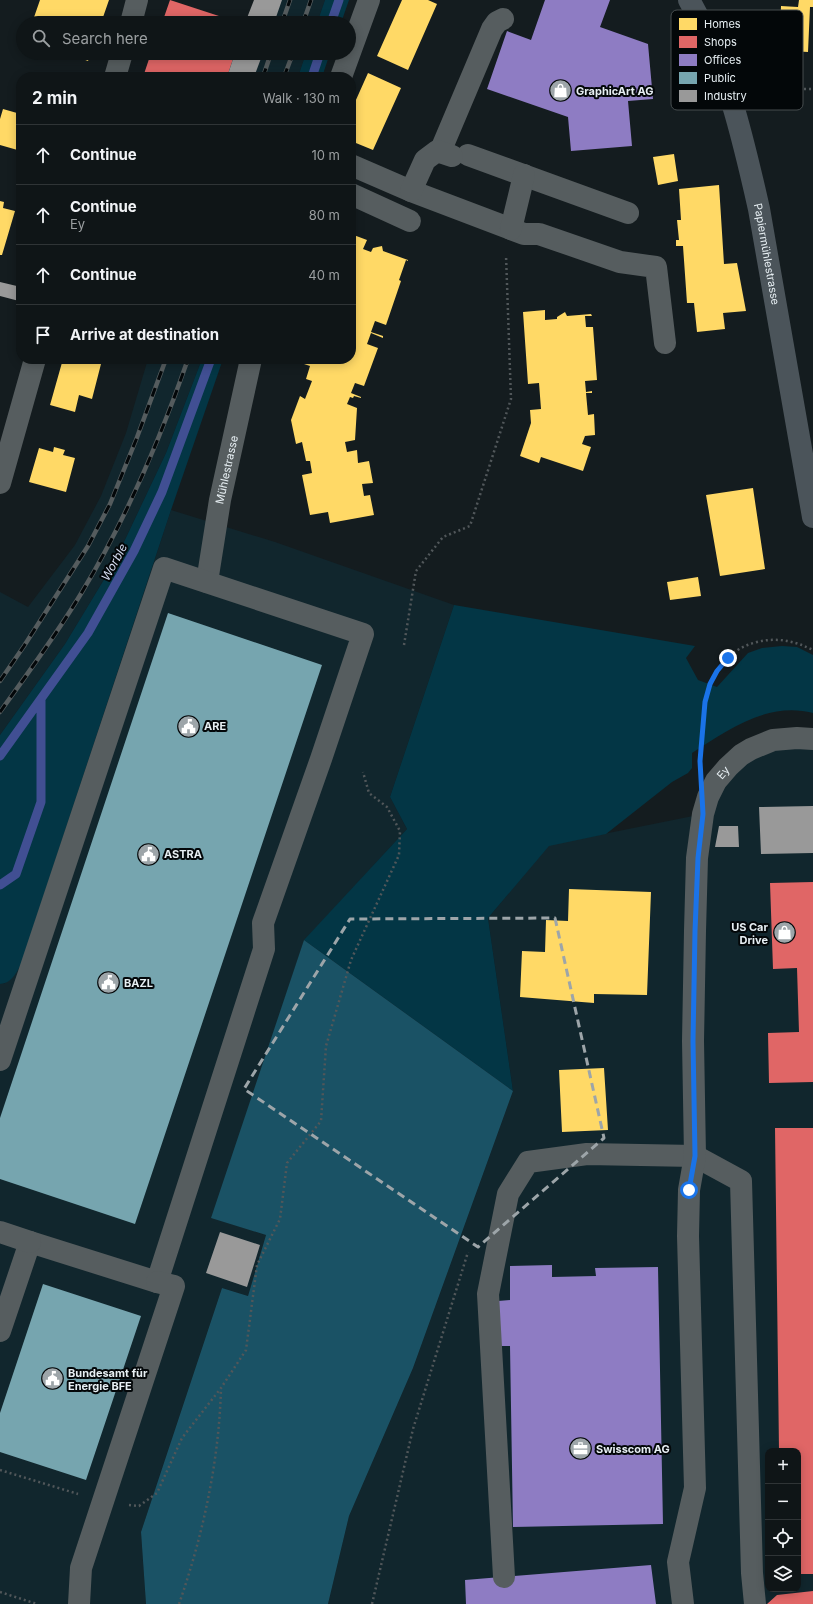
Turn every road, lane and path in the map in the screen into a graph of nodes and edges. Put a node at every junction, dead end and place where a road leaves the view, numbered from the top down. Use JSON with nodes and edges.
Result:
{"nodes":[{"id":1,"x":137,"y":0,"type":"edge"},
{"id":2,"x":369,"y":0,"type":"edge"},
{"id":3,"x":690,"y":0,"type":"edge"},
{"id":4,"x":695,"y":10,"type":"edge"},
{"id":5,"x":133,"y":16,"type":"edge"},
{"id":6,"x":503,"y":19,"type":"dead end"},
{"id":7,"x":356,"y":36,"type":"edge"},
{"id":8,"x":120,"y":60,"type":"edge"},
{"id":9,"x":347,"y":60,"type":"edge"},
{"id":10,"x":116,"y":72,"type":"edge"},
{"id":11,"x":343,"y":72,"type":"edge"},
{"id":12,"x":735,"y":110,"type":"edge"},
{"id":13,"x":455,"y":155,"type":"junction"},
{"id":14,"x":356,"y":167,"type":"edge"},
{"id":15,"x":524,"y":174,"type":"junction"},
{"id":16,"x":411,"y":191,"type":"junction"},
{"id":17,"x":356,"y":196,"type":"edge"},
{"id":18,"x":628,"y":213,"type":"dead end"},
{"id":19,"x":410,"y":221,"type":"dead end"},
{"id":20,"x":511,"y":230,"type":"junction"},
{"id":21,"x":665,"y":343,"type":"dead end"},
{"id":22,"x":34,"y":364,"type":"edge"},
{"id":23,"x":250,"y":364,"type":"edge"},
{"id":24,"x":0,"y":483,"type":"edge"},
{"id":25,"x":813,"y":517,"type":"edge"},
{"id":26,"x":207,"y":582,"type":"junction"},
{"id":27,"x":404,"y":645,"type":"dead end"},
{"id":28,"x":813,"y":650,"type":"edge"},
{"id":29,"x":813,"y":739,"type":"edge"},
{"id":30,"x":700,"y":761,"type":"dead end"},
{"id":31,"x":363,"y":772,"type":"dead end"},
{"id":32,"x":0,"y":1060,"type":"edge"},
{"id":33,"x":695,"y":1156,"type":"junction"},
{"id":34,"x":0,"y":1232,"type":"edge"},
{"id":35,"x":30,"y":1242,"type":"junction"},
{"id":36,"x":469,"y":1248,"type":"dead end"},
{"id":37,"x":157,"y":1282,"type":"junction"},
{"id":38,"x":0,"y":1332,"type":"edge"},
{"id":39,"x":221,"y":1388,"type":"junction"},
{"id":40,"x":0,"y":1470,"type":"edge"},
{"id":41,"x":102,"y":1502,"type":"junction"},
{"id":42,"x":504,"y":1577,"type":"dead end"},
{"id":43,"x":0,"y":1592,"type":"edge"},
{"id":44,"x":37,"y":1604,"type":"edge"},
{"id":45,"x":79,"y":1604,"type":"edge"},
{"id":46,"x":179,"y":1604,"type":"edge"},
{"id":47,"x":372,"y":1604,"type":"edge"},
{"id":48,"x":683,"y":1604,"type":"edge"},
{"id":49,"x":755,"y":1604,"type":"edge"}],
"edges":[{"from":1,"to":5,"type":"street"},
{"from":2,"to":7,"type":"street"},
{"from":3,"to":4,"type":"main road","name":"Papiermühlestrasse"},
{"from":6,"to":13,"type":"street"},
{"from":8,"to":10,"type":"street"},
{"from":9,"to":11,"type":"street"},
{"from":12,"to":25,"type":"main road","name":"Papiermühlestrasse"},
{"from":13,"to":15,"type":"street"},
{"from":13,"to":16,"type":"street"},
{"from":14,"to":16,"type":"street"},
{"from":15,"to":18,"type":"street"},
{"from":15,"to":20,"type":"street"},
{"from":16,"to":20,"type":"street"},
{"from":17,"to":19,"type":"street"},
{"from":20,"to":21,"type":"street"},
{"from":20,"to":27,"type":"path"},
{"from":22,"to":24,"type":"street"},
{"from":23,"to":26,"type":"street","name":"Mühlestrasse"},
{"from":26,"to":32,"type":"street"},
{"from":26,"to":37,"type":"street"},
{"from":28,"to":30,"type":"path"},
{"from":29,"to":33,"type":"street","name":"Ey"},
{"from":31,"to":39,"type":"path"},
{"from":33,"to":42,"type":"street"},
{"from":33,"to":48,"type":"street","name":"Ey"},
{"from":33,"to":49,"type":"street"},
{"from":34,"to":35,"type":"street"},
{"from":35,"to":37,"type":"street"},
{"from":35,"to":38,"type":"street"},
{"from":36,"to":47,"type":"path"},
{"from":37,"to":41,"type":"street"},
{"from":39,"to":41,"type":"path"},
{"from":39,"to":46,"type":"path"},
{"from":40,"to":41,"type":"path"},
{"from":41,"to":45,"type":"street"},
{"from":43,"to":44,"type":"path"}]}
